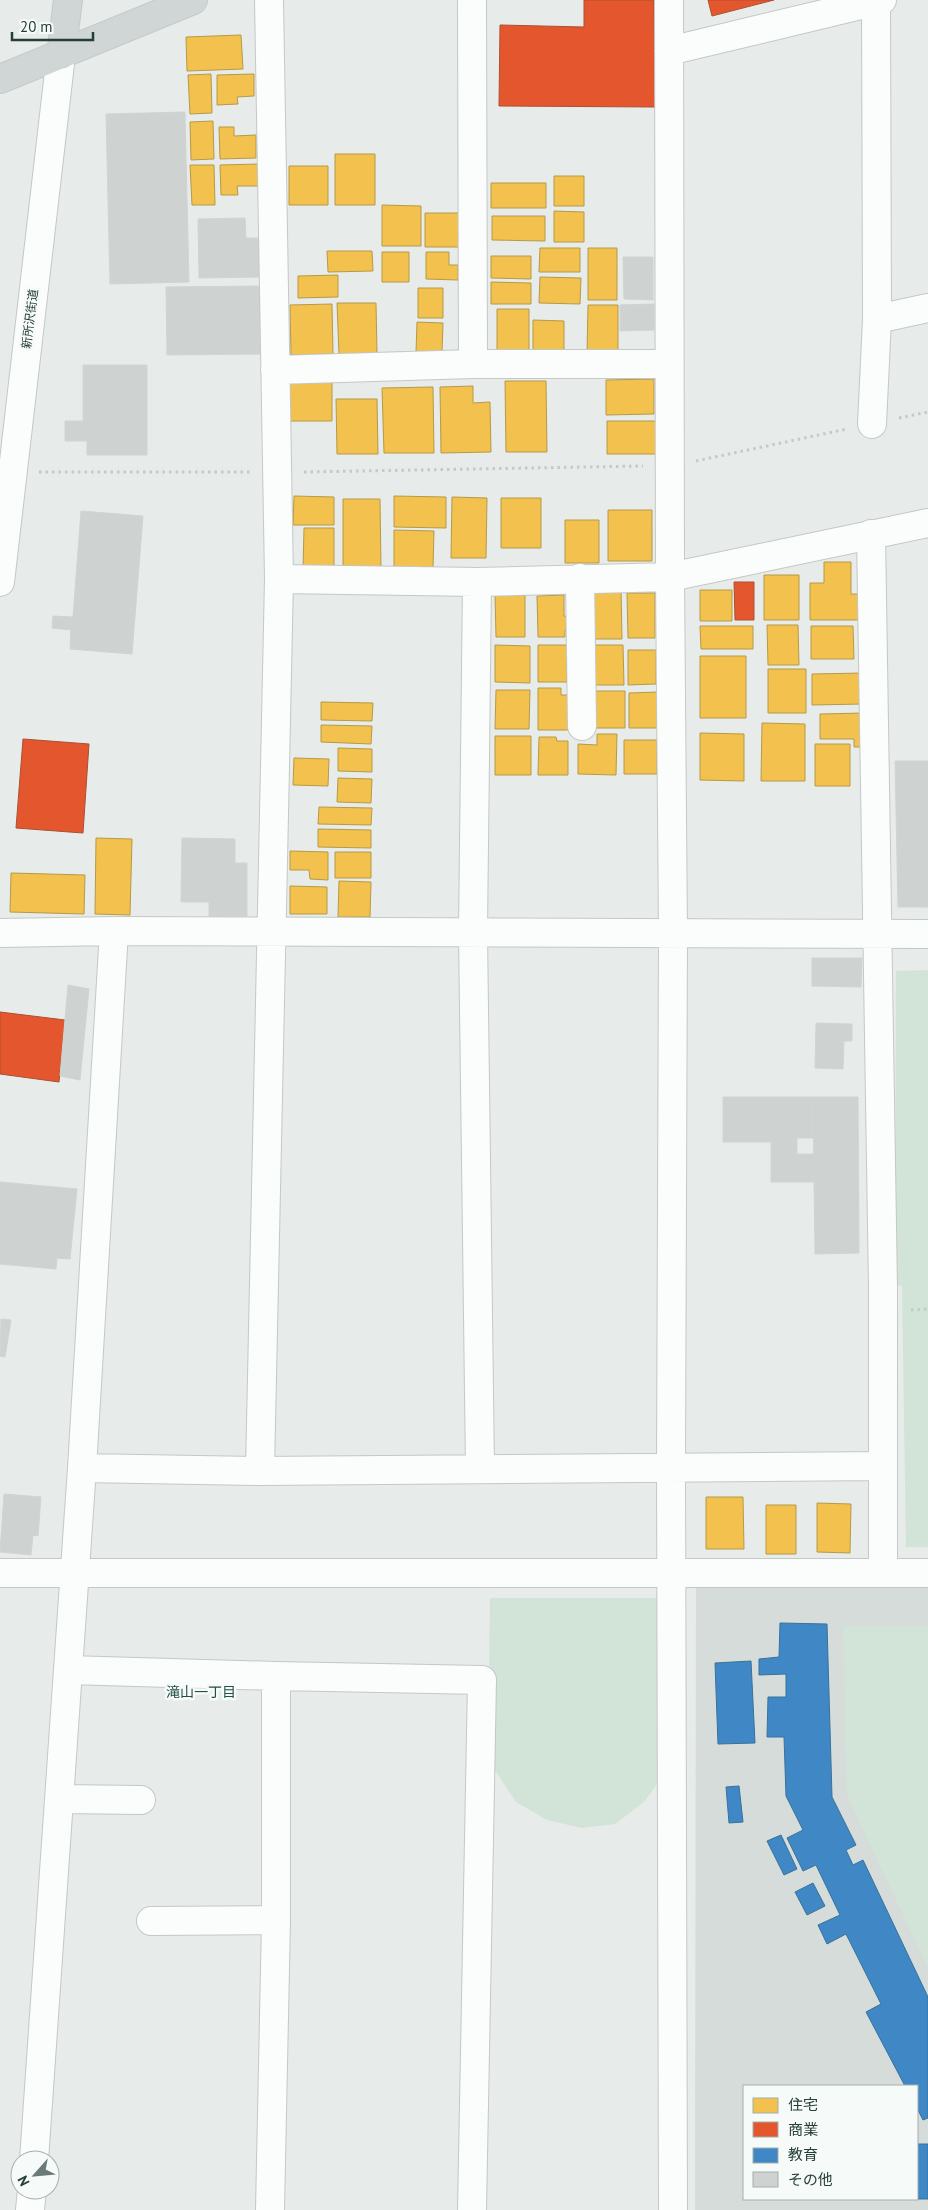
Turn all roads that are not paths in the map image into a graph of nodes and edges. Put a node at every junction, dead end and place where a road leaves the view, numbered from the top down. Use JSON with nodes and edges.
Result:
{"nodes":[{"id":1,"x":68,"y":0,"type":"edge"},
{"id":2,"x":194,"y":0,"type":"edge"},
{"id":3,"x":270,"y":0,"type":"edge"},
{"id":4,"x":472,"y":0,"type":"edge"},
{"id":5,"x":669,"y":0,"type":"edge"},
{"id":6,"x":879,"y":1,"type":"edge"},
{"id":7,"x":669,"y":51,"type":"junction"},
{"id":8,"x":61,"y":55,"type":"junction"},
{"id":9,"x":0,"y":79,"type":"edge"},
{"id":10,"x":928,"y":308,"type":"edge"},
{"id":11,"x":878,"y":319,"type":"junction"},
{"id":12,"x":473,"y":364,"type":"junction"},
{"id":13,"x":669,"y":364,"type":"junction"},
{"id":14,"x":275,"y":370,"type":"junction"},
{"id":15,"x":872,"y":424,"type":"road end"},
{"id":16,"x":6,"y":472,"type":"edge"},
{"id":17,"x":928,"y":522,"type":"edge"},
{"id":18,"x":872,"y":534,"type":"junction"},
{"id":19,"x":670,"y":577,"type":"junction"},
{"id":20,"x":580,"y":578,"type":"junction"},
{"id":21,"x":278,"y":579,"type":"junction"},
{"id":22,"x":0,"y":582,"type":"edge"},
{"id":23,"x":477,"y":582,"type":"junction"},
{"id":24,"x":582,"y":726,"type":"dead end"},
{"id":25,"x":114,"y":931,"type":"junction"},
{"id":26,"x":272,"y":932,"type":"junction"},
{"id":27,"x":473,"y":932,"type":"junction"},
{"id":28,"x":0,"y":933,"type":"edge"},
{"id":29,"x":673,"y":933,"type":"junction"},
{"id":30,"x":879,"y":933,"type":"junction"},
{"id":31,"x":928,"y":934,"type":"edge"},
{"id":32,"x":884,"y":1466,"type":"junction"},
{"id":33,"x":82,"y":1468,"type":"junction"},
{"id":34,"x":480,"y":1468,"type":"junction"},
{"id":35,"x":671,"y":1468,"type":"junction"},
{"id":36,"x":260,"y":1471,"type":"junction"},
{"id":37,"x":672,"y":1572,"type":"junction"},
{"id":38,"x":75,"y":1573,"type":"junction"},
{"id":39,"x":883,"y":1573,"type":"junction"},
{"id":40,"x":928,"y":1573,"type":"edge"},
{"id":41,"x":0,"y":1574,"type":"edge"},
{"id":42,"x":68,"y":1670,"type":"junction"},
{"id":43,"x":276,"y":1676,"type":"junction"},
{"id":44,"x":60,"y":1799,"type":"junction"},
{"id":45,"x":141,"y":1800,"type":"dead end"},
{"id":46,"x":276,"y":1920,"type":"junction"},
{"id":47,"x":151,"y":1921,"type":"dead end"},
{"id":48,"x":35,"y":2150,"type":"edge"},
{"id":49,"x":270,"y":2210,"type":"edge"},
{"id":50,"x":472,"y":2210,"type":"edge"},
{"id":51,"x":673,"y":2210,"type":"edge"}],
"edges":[{"from":1,"to":8,"type":"main road"},
{"from":2,"to":8,"type":"main road"},
{"from":3,"to":14,"type":"street"},
{"from":4,"to":12,"type":"street"},
{"from":5,"to":7,"type":"street"},
{"from":6,"to":7,"type":"street"},
{"from":6,"to":11,"type":"street"},
{"from":7,"to":13,"type":"street"},
{"from":8,"to":9,"type":"main road"},
{"from":8,"to":16,"type":"street","name":"新所沢街道"},
{"from":10,"to":11,"type":"street"},
{"from":11,"to":15,"type":"street"},
{"from":12,"to":13,"type":"street"},
{"from":12,"to":14,"type":"street"},
{"from":13,"to":19,"type":"street"},
{"from":14,"to":21,"type":"street"},
{"from":16,"to":22,"type":"street","name":"新所沢街道"},
{"from":17,"to":18,"type":"street"},
{"from":18,"to":19,"type":"street"},
{"from":18,"to":30,"type":"street"},
{"from":19,"to":20,"type":"street"},
{"from":19,"to":29,"type":"street"},
{"from":20,"to":23,"type":"street"},
{"from":20,"to":24,"type":"street"},
{"from":21,"to":23,"type":"street"},
{"from":21,"to":26,"type":"street"},
{"from":23,"to":27,"type":"street"},
{"from":25,"to":26,"type":"street"},
{"from":25,"to":28,"type":"street"},
{"from":25,"to":33,"type":"street"},
{"from":26,"to":27,"type":"street"},
{"from":26,"to":36,"type":"street"},
{"from":27,"to":29,"type":"street"},
{"from":27,"to":34,"type":"street"},
{"from":29,"to":30,"type":"street"},
{"from":29,"to":35,"type":"street"},
{"from":30,"to":31,"type":"street"},
{"from":30,"to":32,"type":"street"},
{"from":32,"to":35,"type":"street"},
{"from":32,"to":39,"type":"street"},
{"from":33,"to":36,"type":"street"},
{"from":33,"to":38,"type":"street"},
{"from":34,"to":35,"type":"street"},
{"from":34,"to":36,"type":"street"},
{"from":35,"to":37,"type":"street"},
{"from":37,"to":38,"type":"street"},
{"from":37,"to":39,"type":"street"},
{"from":37,"to":51,"type":"street"},
{"from":38,"to":41,"type":"street"},
{"from":38,"to":42,"type":"street"},
{"from":39,"to":40,"type":"street"},
{"from":42,"to":43,"type":"street"},
{"from":42,"to":44,"type":"street"},
{"from":43,"to":46,"type":"street"},
{"from":43,"to":50,"type":"street"},
{"from":44,"to":45,"type":"street"},
{"from":44,"to":48,"type":"street"},
{"from":46,"to":47,"type":"street"},
{"from":46,"to":49,"type":"street"}]}
